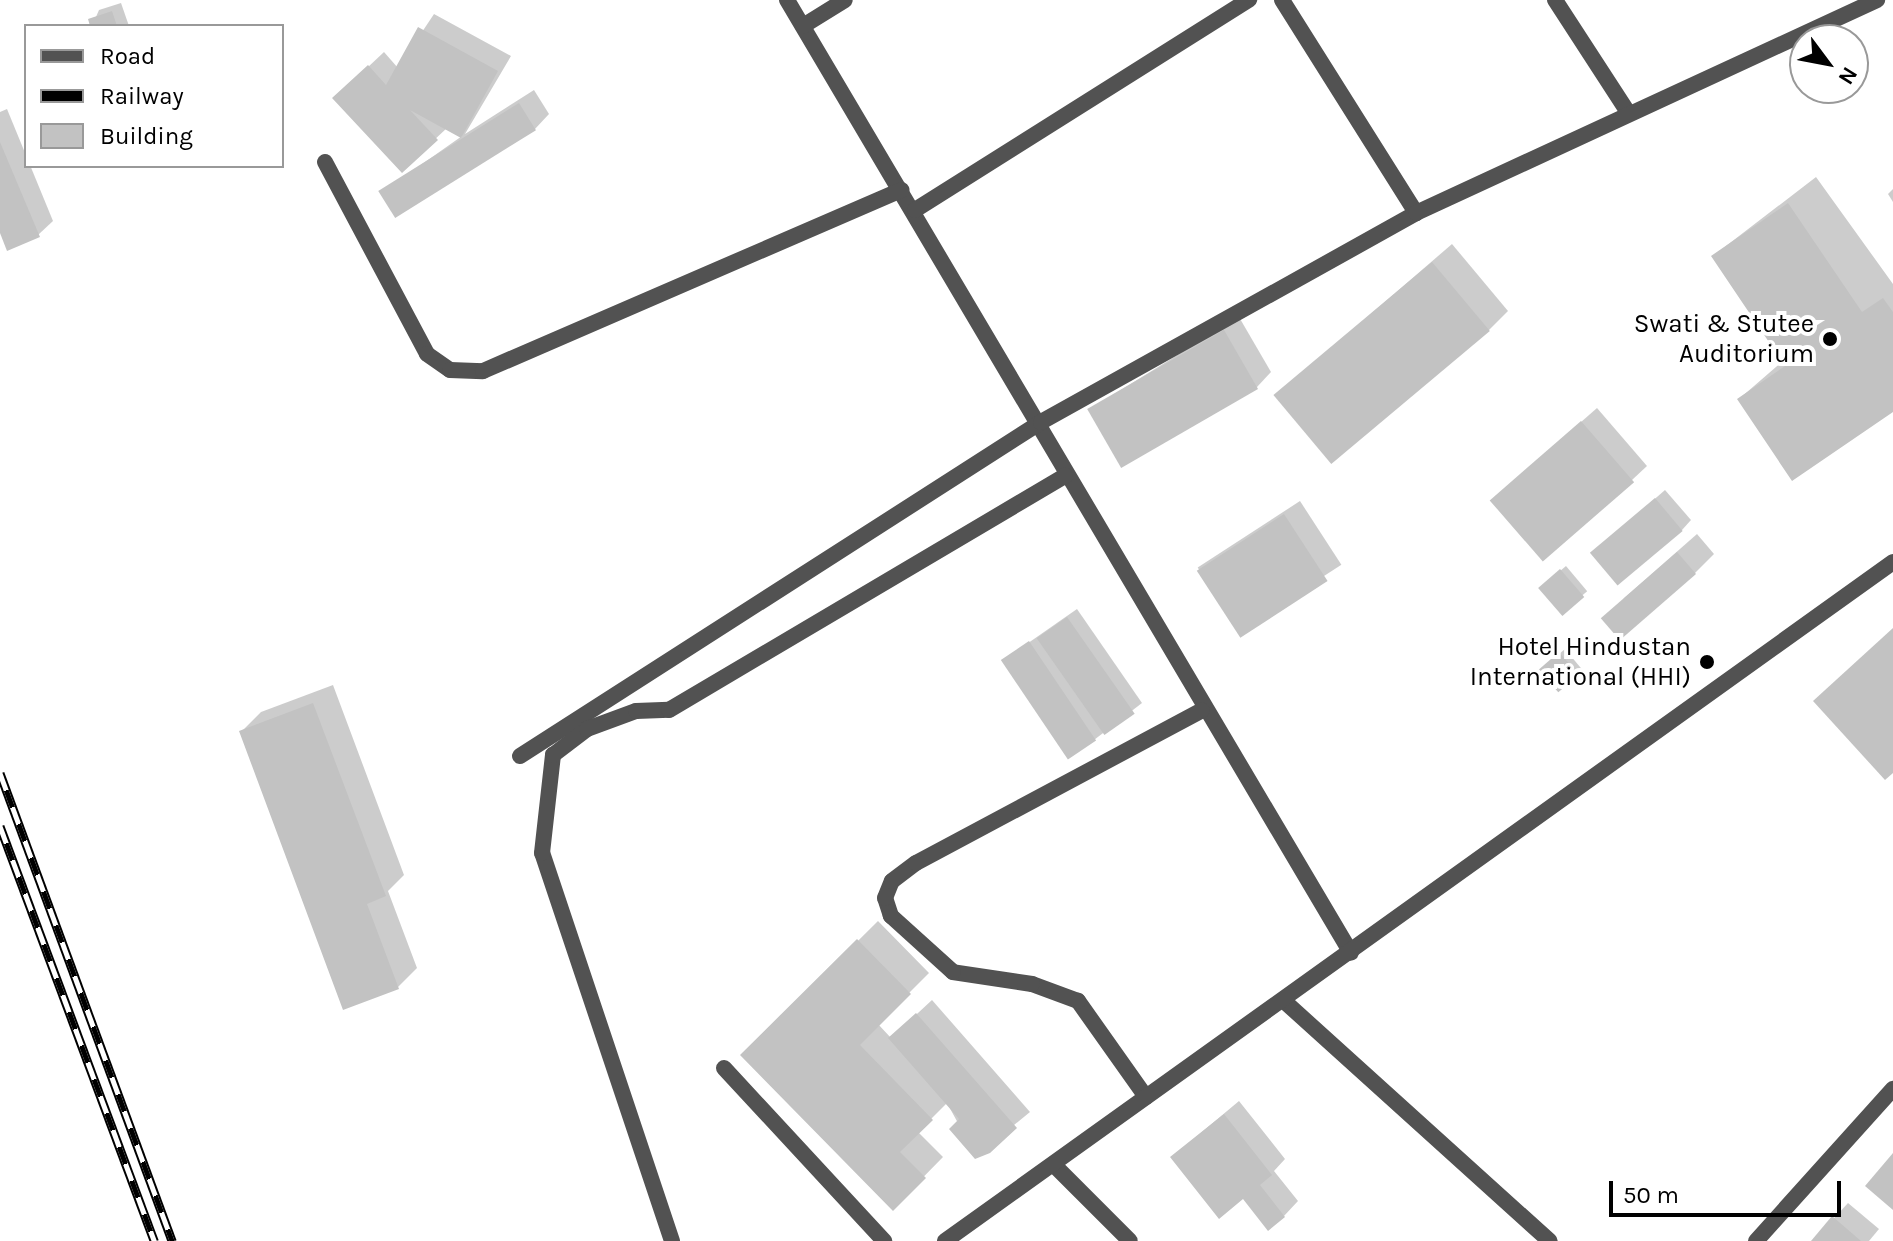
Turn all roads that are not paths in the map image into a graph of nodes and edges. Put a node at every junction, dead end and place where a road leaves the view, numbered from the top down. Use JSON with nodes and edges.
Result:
{"nodes":[{"id":1,"x":787,"y":0,"type":"edge"},
{"id":2,"x":845,"y":0,"type":"edge"},
{"id":3,"x":1249,"y":0,"type":"edge"},
{"id":4,"x":1282,"y":0,"type":"edge"},
{"id":5,"x":1555,"y":0,"type":"edge"},
{"id":6,"x":1877,"y":0,"type":"edge"},
{"id":7,"x":803,"y":26,"type":"junction"},
{"id":8,"x":1627,"y":111,"type":"junction"},
{"id":9,"x":325,"y":162,"type":"dead end"},
{"id":10,"x":902,"y":190,"type":"junction"},
{"id":11,"x":915,"y":210,"type":"junction"},
{"id":12,"x":1416,"y":213,"type":"junction"},
{"id":13,"x":1041,"y":422,"type":"junction"},
{"id":14,"x":1065,"y":476,"type":"junction"},
{"id":15,"x":1893,"y":562,"type":"edge"},
{"id":16,"x":1202,"y":710,"type":"junction"},
{"id":17,"x":520,"y":756,"type":"dead end"},
{"id":18,"x":1351,"y":953,"type":"junction"},
{"id":19,"x":1284,"y":1001,"type":"junction"},
{"id":20,"x":724,"y":1068,"type":"dead end"},
{"id":21,"x":1893,"y":1089,"type":"edge"},
{"id":22,"x":1146,"y":1097,"type":"junction"},
{"id":23,"x":1054,"y":1165,"type":"junction"},
{"id":24,"x":672,"y":1241,"type":"edge"},
{"id":25,"x":884,"y":1241,"type":"edge"},
{"id":26,"x":945,"y":1241,"type":"edge"},
{"id":27,"x":1130,"y":1241,"type":"edge"},
{"id":28,"x":1550,"y":1241,"type":"edge"},
{"id":29,"x":1756,"y":1241,"type":"edge"}],
"edges":[{"from":1,"to":7,"type":"street"},
{"from":2,"to":7,"type":"street"},
{"from":3,"to":11,"type":"street"},
{"from":4,"to":12,"type":"street"},
{"from":5,"to":8,"type":"street"},
{"from":6,"to":8,"type":"street"},
{"from":7,"to":10,"type":"street"},
{"from":8,"to":12,"type":"street"},
{"from":9,"to":10,"type":"street"},
{"from":10,"to":11,"type":"street"},
{"from":11,"to":13,"type":"street"},
{"from":12,"to":13,"type":"street"},
{"from":13,"to":14,"type":"street"},
{"from":13,"to":17,"type":"street"},
{"from":14,"to":16,"type":"street"},
{"from":14,"to":24,"type":"street"},
{"from":15,"to":18,"type":"street"},
{"from":16,"to":18,"type":"street"},
{"from":16,"to":22,"type":"street"},
{"from":18,"to":19,"type":"street"},
{"from":19,"to":22,"type":"street"},
{"from":19,"to":28,"type":"street"},
{"from":20,"to":25,"type":"street"},
{"from":21,"to":29,"type":"street"},
{"from":22,"to":23,"type":"street"},
{"from":23,"to":26,"type":"street"},
{"from":23,"to":27,"type":"street"}]}
